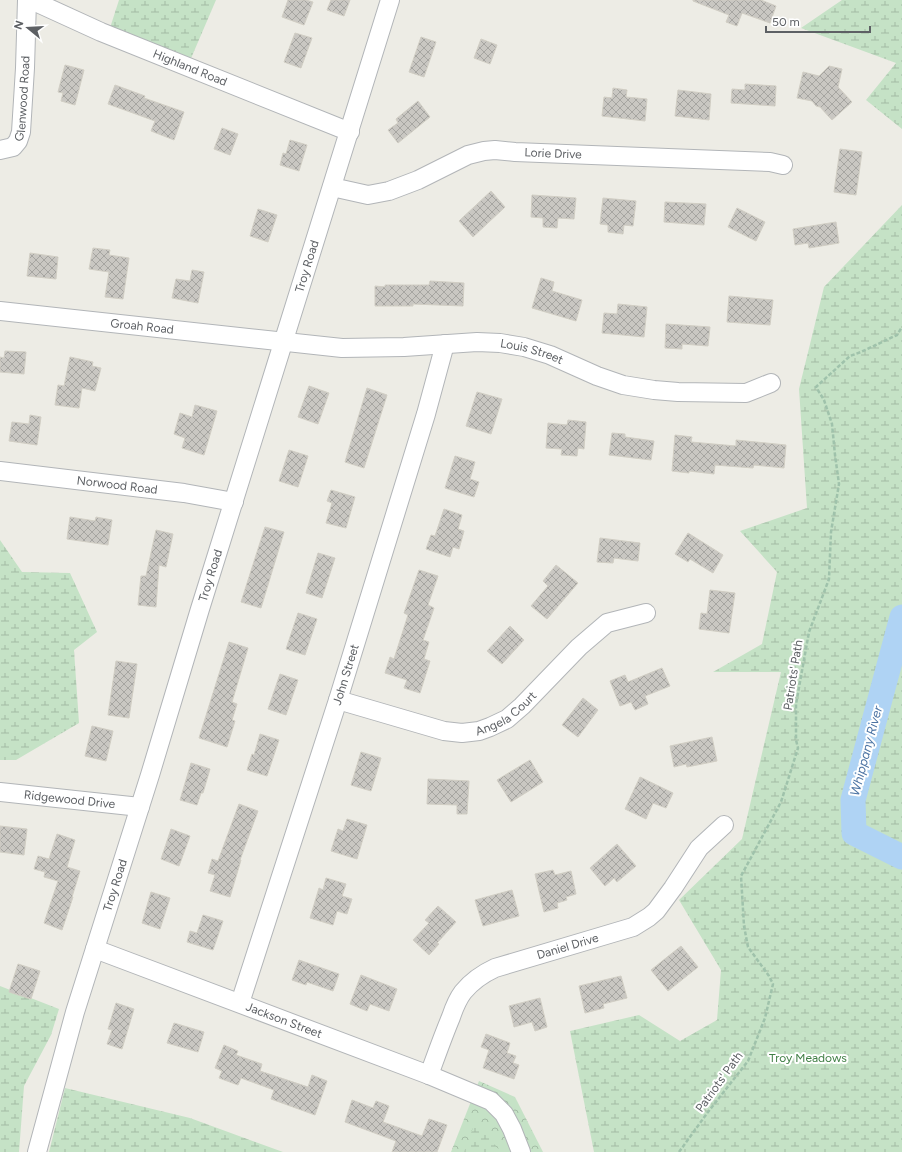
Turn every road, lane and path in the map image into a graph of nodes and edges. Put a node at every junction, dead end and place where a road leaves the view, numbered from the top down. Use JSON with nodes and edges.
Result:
{"nodes":[{"id":1,"x":27,"y":0,"type":"edge"},
{"id":2,"x":31,"y":0,"type":"edge"},
{"id":3,"x":390,"y":0,"type":"edge"},
{"id":4,"x":350,"y":132,"type":"junction"},
{"id":5,"x":7,"y":148,"type":"edge"},
{"id":6,"x":783,"y":165,"type":"dead end"},
{"id":7,"x":332,"y":187,"type":"junction"},
{"id":8,"x":0,"y":311,"type":"edge"},
{"id":9,"x":902,"y":327,"type":"edge"},
{"id":10,"x":284,"y":341,"type":"junction"},
{"id":11,"x":445,"y":344,"type":"junction"},
{"id":12,"x":771,"y":383,"type":"dead end"},
{"id":13,"x":0,"y":471,"type":"edge"},
{"id":14,"x":234,"y":502,"type":"junction"},
{"id":15,"x":646,"y":613,"type":"dead end"},
{"id":16,"x":338,"y":700,"type":"junction"},
{"id":17,"x":0,"y":792,"type":"edge"},
{"id":18,"x":140,"y":807,"type":"junction"},
{"id":19,"x":724,"y":825,"type":"dead end"},
{"id":20,"x":95,"y":949,"type":"junction"},
{"id":21,"x":240,"y":1004,"type":"junction"},
{"id":22,"x":429,"y":1075,"type":"junction"},
{"id":23,"x":37,"y":1152,"type":"edge"},
{"id":24,"x":521,"y":1152,"type":"edge"},
{"id":25,"x":679,"y":1152,"type":"edge"}],
"edges":[{"from":1,"to":5,"type":"street","name":"Glenwood Road"},
{"from":2,"to":4,"type":"street","name":"Highland Road"},
{"from":3,"to":4,"type":"street","name":"Troy Road"},
{"from":4,"to":7,"type":"street","name":"Troy Road"},
{"from":6,"to":7,"type":"street","name":"Lorie Drive"},
{"from":7,"to":10,"type":"street","name":"Troy Road"},
{"from":8,"to":10,"type":"street","name":"Groah Road"},
{"from":9,"to":25,"type":"path","name":"Patriots' Path"},
{"from":10,"to":11,"type":"street","name":"Louis Street"},
{"from":10,"to":14,"type":"street","name":"Troy Road"},
{"from":11,"to":12,"type":"street","name":"Louis Street"},
{"from":11,"to":16,"type":"street","name":"John Street"},
{"from":13,"to":14,"type":"street","name":"Norwood Road"},
{"from":14,"to":18,"type":"street","name":"Troy Road"},
{"from":15,"to":16,"type":"street","name":"Angela Court"},
{"from":16,"to":21,"type":"street","name":"John Street"},
{"from":17,"to":18,"type":"street","name":"Ridgewood Drive"},
{"from":18,"to":20,"type":"street","name":"Troy Road"},
{"from":19,"to":22,"type":"street","name":"Daniel Drive"},
{"from":20,"to":21,"type":"street","name":"Jackson Street"},
{"from":20,"to":23,"type":"street","name":"Troy Road"},
{"from":21,"to":22,"type":"street","name":"Jackson Street"},
{"from":22,"to":24,"type":"street","name":"Jackson Street"}]}
